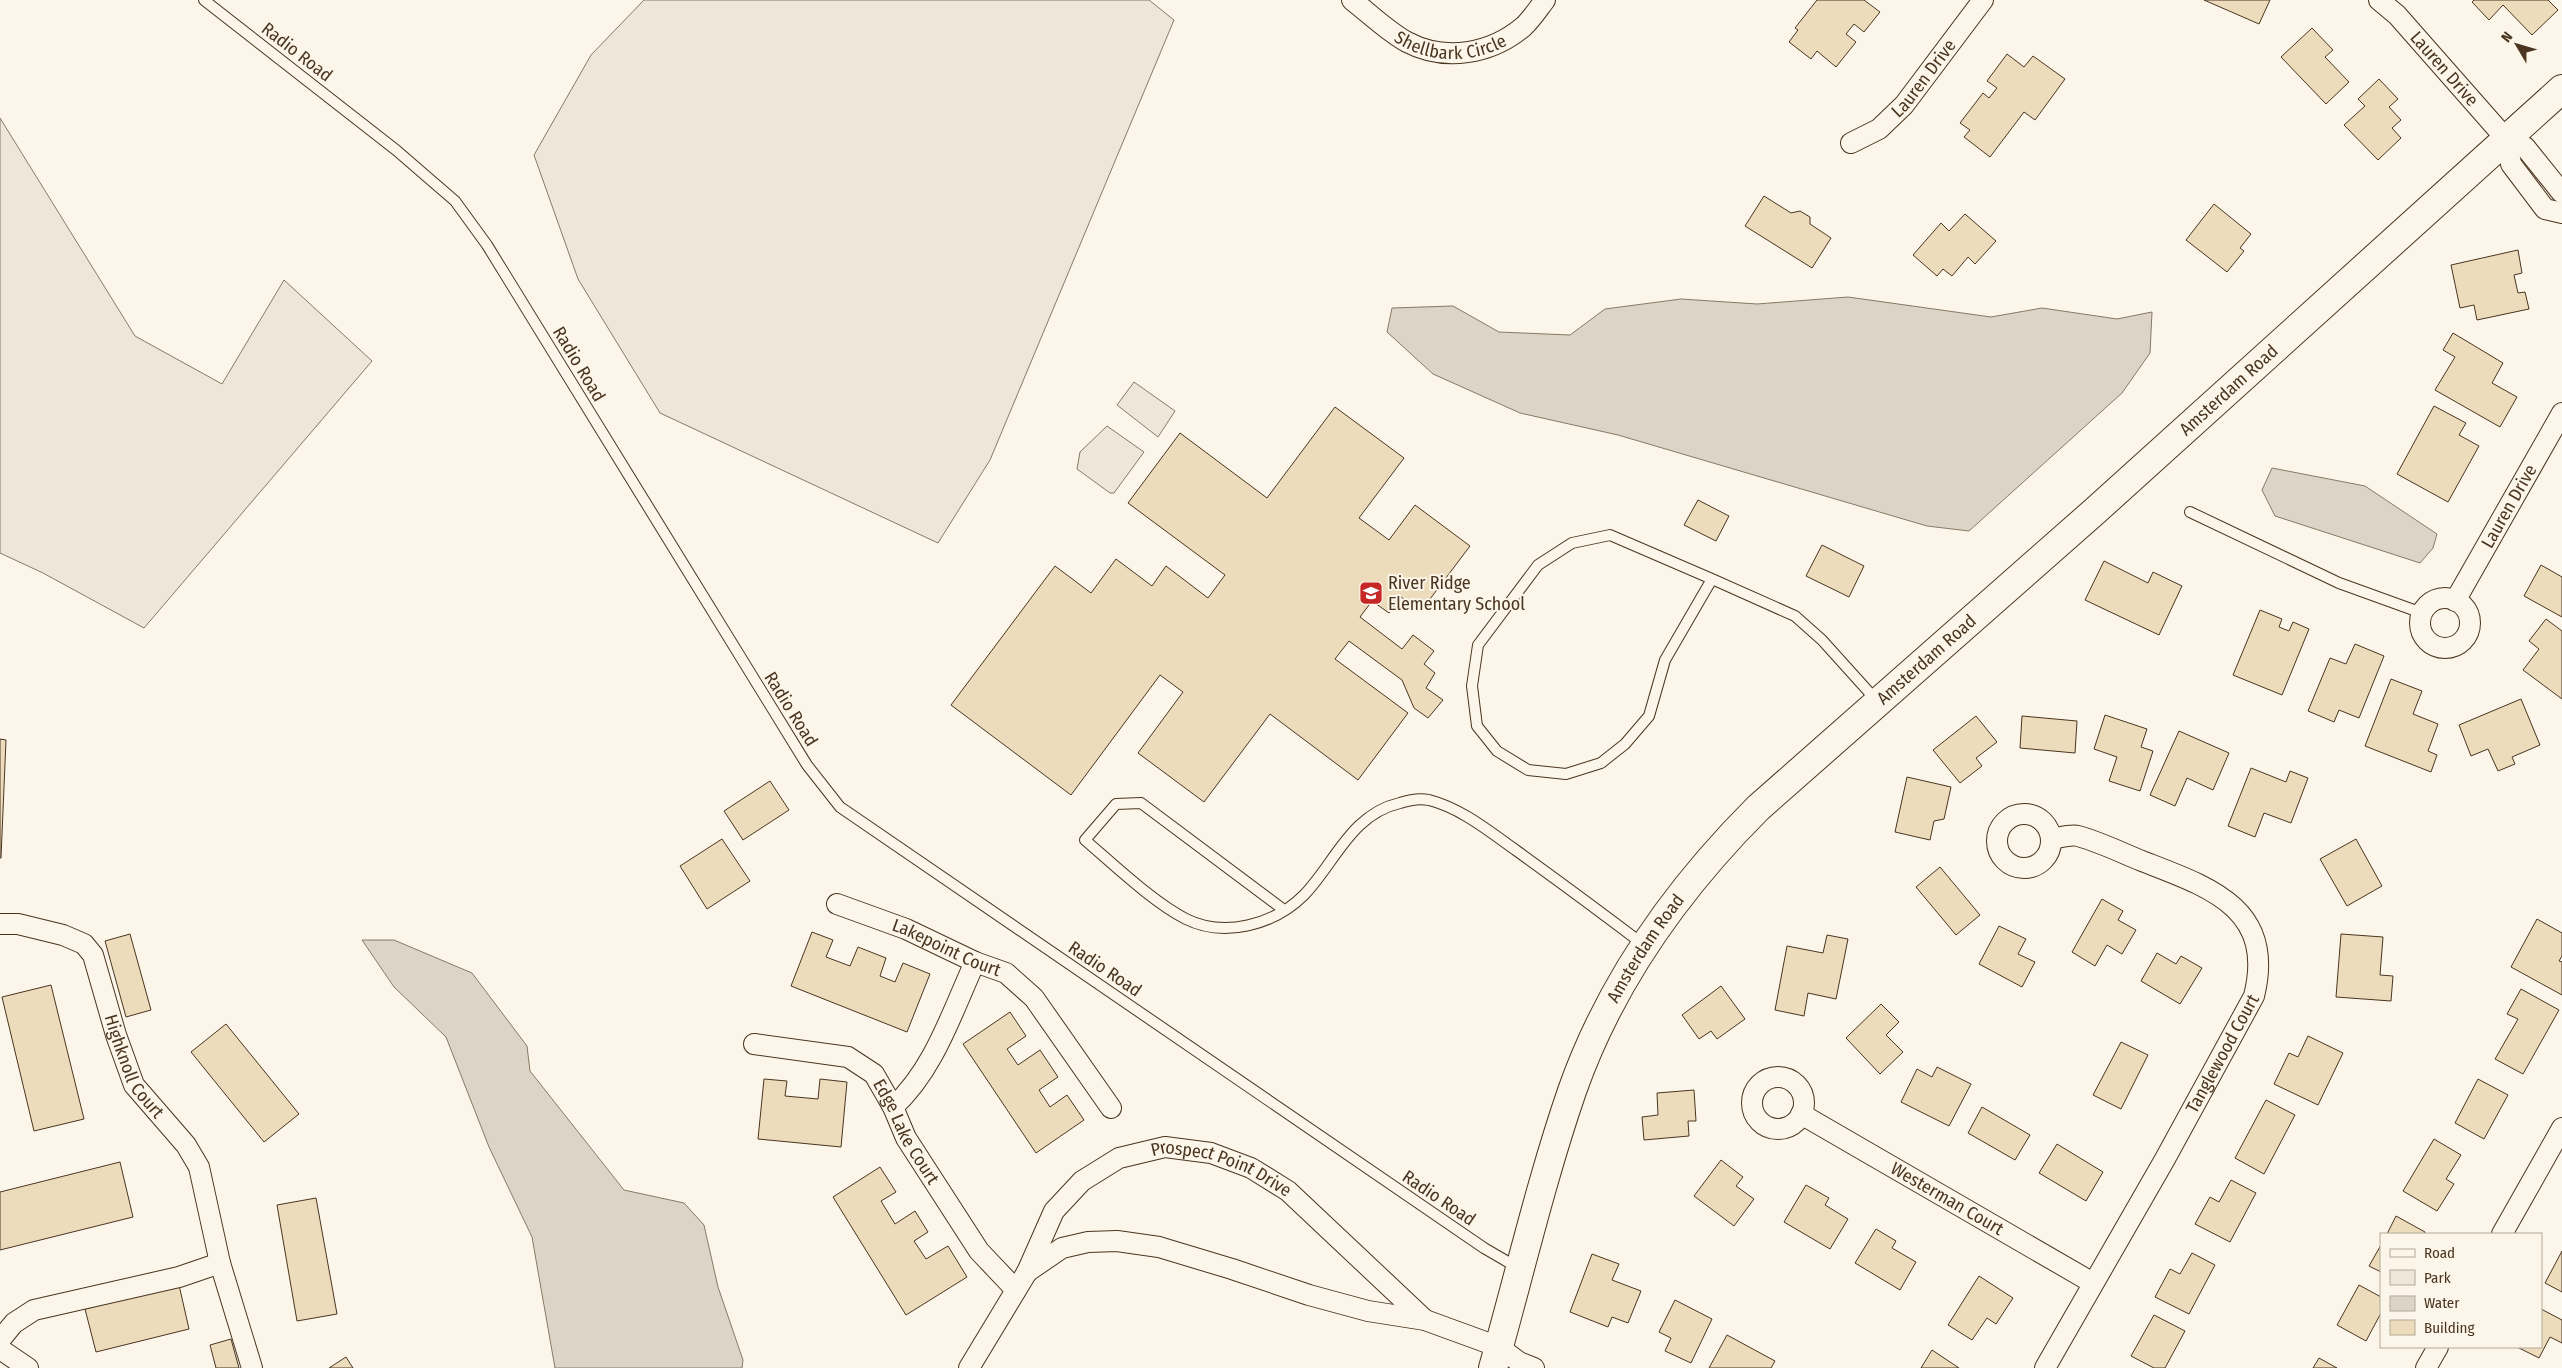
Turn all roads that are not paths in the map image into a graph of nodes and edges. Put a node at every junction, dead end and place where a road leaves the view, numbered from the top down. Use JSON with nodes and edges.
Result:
{"nodes":[{"id":1,"x":204,"y":0,"type":"edge"},
{"id":2,"x":1352,"y":0,"type":"edge"},
{"id":3,"x":1545,"y":0,"type":"edge"},
{"id":4,"x":1983,"y":0,"type":"edge"},
{"id":5,"x":2378,"y":0,"type":"edge"},
{"id":6,"x":2562,"y":89,"type":"edge"},
{"id":7,"x":2506,"y":140,"type":"junction"},
{"id":8,"x":1851,"y":143,"type":"dead end"},
{"id":9,"x":2562,"y":193,"type":"edge"},
{"id":10,"x":2562,"y":213,"type":"edge"},
{"id":11,"x":2562,"y":413,"type":"edge"},
{"id":12,"x":2190,"y":512,"type":"dead end"},
{"id":13,"x":1712,"y":579,"type":"junction"},
{"id":14,"x":2455,"y":601,"type":"junction"},
{"id":15,"x":2422,"y":613,"type":"junction"},
{"id":16,"x":1878,"y":702,"type":"junction"},
{"id":17,"x":2052,"y":839,"type":"dead end"},
{"id":18,"x":837,"y":904,"type":"dead end"},
{"id":19,"x":1284,"y":910,"type":"junction"},
{"id":20,"x":0,"y":924,"type":"edge"},
{"id":21,"x":1645,"y":946,"type":"junction"},
{"id":22,"x":975,"y":962,"type":"junction"},
{"id":23,"x":754,"y":1044,"type":"dead end"},
{"id":24,"x":893,"y":1107,"type":"junction"},
{"id":25,"x":1111,"y":1108,"type":"dead end"},
{"id":26,"x":1801,"y":1114,"type":"dead end"},
{"id":27,"x":2562,"y":1128,"type":"edge"},
{"id":28,"x":2503,"y":1233,"type":"edge"},
{"id":29,"x":220,"y":1263,"type":"junction"},
{"id":30,"x":1521,"y":1264,"type":"junction"},
{"id":31,"x":1027,"y":1272,"type":"junction"},
{"id":32,"x":2093,"y":1283,"type":"junction"},
{"id":33,"x":1016,"y":1290,"type":"junction"},
{"id":34,"x":1425,"y":1320,"type":"junction"},
{"id":35,"x":0,"y":1340,"type":"edge"},
{"id":36,"x":2437,"y":1348,"type":"edge"},
{"id":37,"x":0,"y":1349,"type":"edge"},
{"id":38,"x":1496,"y":1357,"type":"edge"},
{"id":39,"x":28,"y":1368,"type":"edge"},
{"id":40,"x":252,"y":1368,"type":"edge"},
{"id":41,"x":969,"y":1368,"type":"edge"},
{"id":42,"x":1534,"y":1368,"type":"edge"},
{"id":43,"x":2045,"y":1368,"type":"edge"},
{"id":44,"x":2426,"y":1368,"type":"edge"}],
"edges":[{"from":1,"to":30,"type":"lane","name":"Radio Road"},
{"from":2,"to":3,"type":"street","name":"Shellbark Circle"},
{"from":4,"to":8,"type":"street","name":"Lauren Drive"},
{"from":5,"to":7,"type":"street","name":"Lauren Drive"},
{"from":6,"to":7,"type":"main road","name":"Amsterdam Road"},
{"from":7,"to":9,"type":"street","name":"Lauren Drive"},
{"from":7,"to":10,"type":"street","name":"Lauren Drive"},
{"from":7,"to":16,"type":"main road","name":"Amsterdam Road"},
{"from":11,"to":14,"type":"street","name":"Lauren Drive"},
{"from":12,"to":15,"type":"lane"},
{"from":13,"to":13,"type":"lane"},
{"from":13,"to":16,"type":"lane"},
{"from":14,"to":15,"type":"street"},
{"from":14,"to":15,"type":"street"},
{"from":16,"to":21,"type":"main road","name":"Amsterdam Road"},
{"from":17,"to":32,"type":"street","name":"Tanglewood Court"},
{"from":18,"to":22,"type":"street","name":"Lakepoint Court"},
{"from":19,"to":19,"type":"lane"},
{"from":19,"to":21,"type":"lane"},
{"from":20,"to":29,"type":"street","name":"Highknoll Court"},
{"from":21,"to":30,"type":"main road","name":"Amsterdam Road"},
{"from":22,"to":24,"type":"street"},
{"from":22,"to":25,"type":"street","name":"Lakepoint Court"},
{"from":23,"to":24,"type":"street","name":"Edge Lake Court"},
{"from":24,"to":33,"type":"street","name":"Edge Lake Court"},
{"from":26,"to":32,"type":"street","name":"Westerman Court"},
{"from":27,"to":28,"type":"street"},
{"from":29,"to":35,"type":"street"},
{"from":29,"to":40,"type":"street","name":"Highknoll Court"},
{"from":30,"to":38,"type":"main road","name":"Amsterdam Road"},
{"from":31,"to":33,"type":"street","name":"Prospect Point Drive"},
{"from":31,"to":34,"type":"street","name":"Prospect Point Drive"},
{"from":31,"to":34,"type":"street","name":"Prospect Point Drive"},
{"from":32,"to":43,"type":"street","name":"Tanglewood Court"},
{"from":33,"to":41,"type":"street","name":"Prospect Point Drive"},
{"from":34,"to":38,"type":"street","name":"Prospect Point Drive"},
{"from":36,"to":44,"type":"street"},
{"from":37,"to":39,"type":"street"},
{"from":38,"to":42,"type":"street","name":"Prospect Point Drive"}]}
